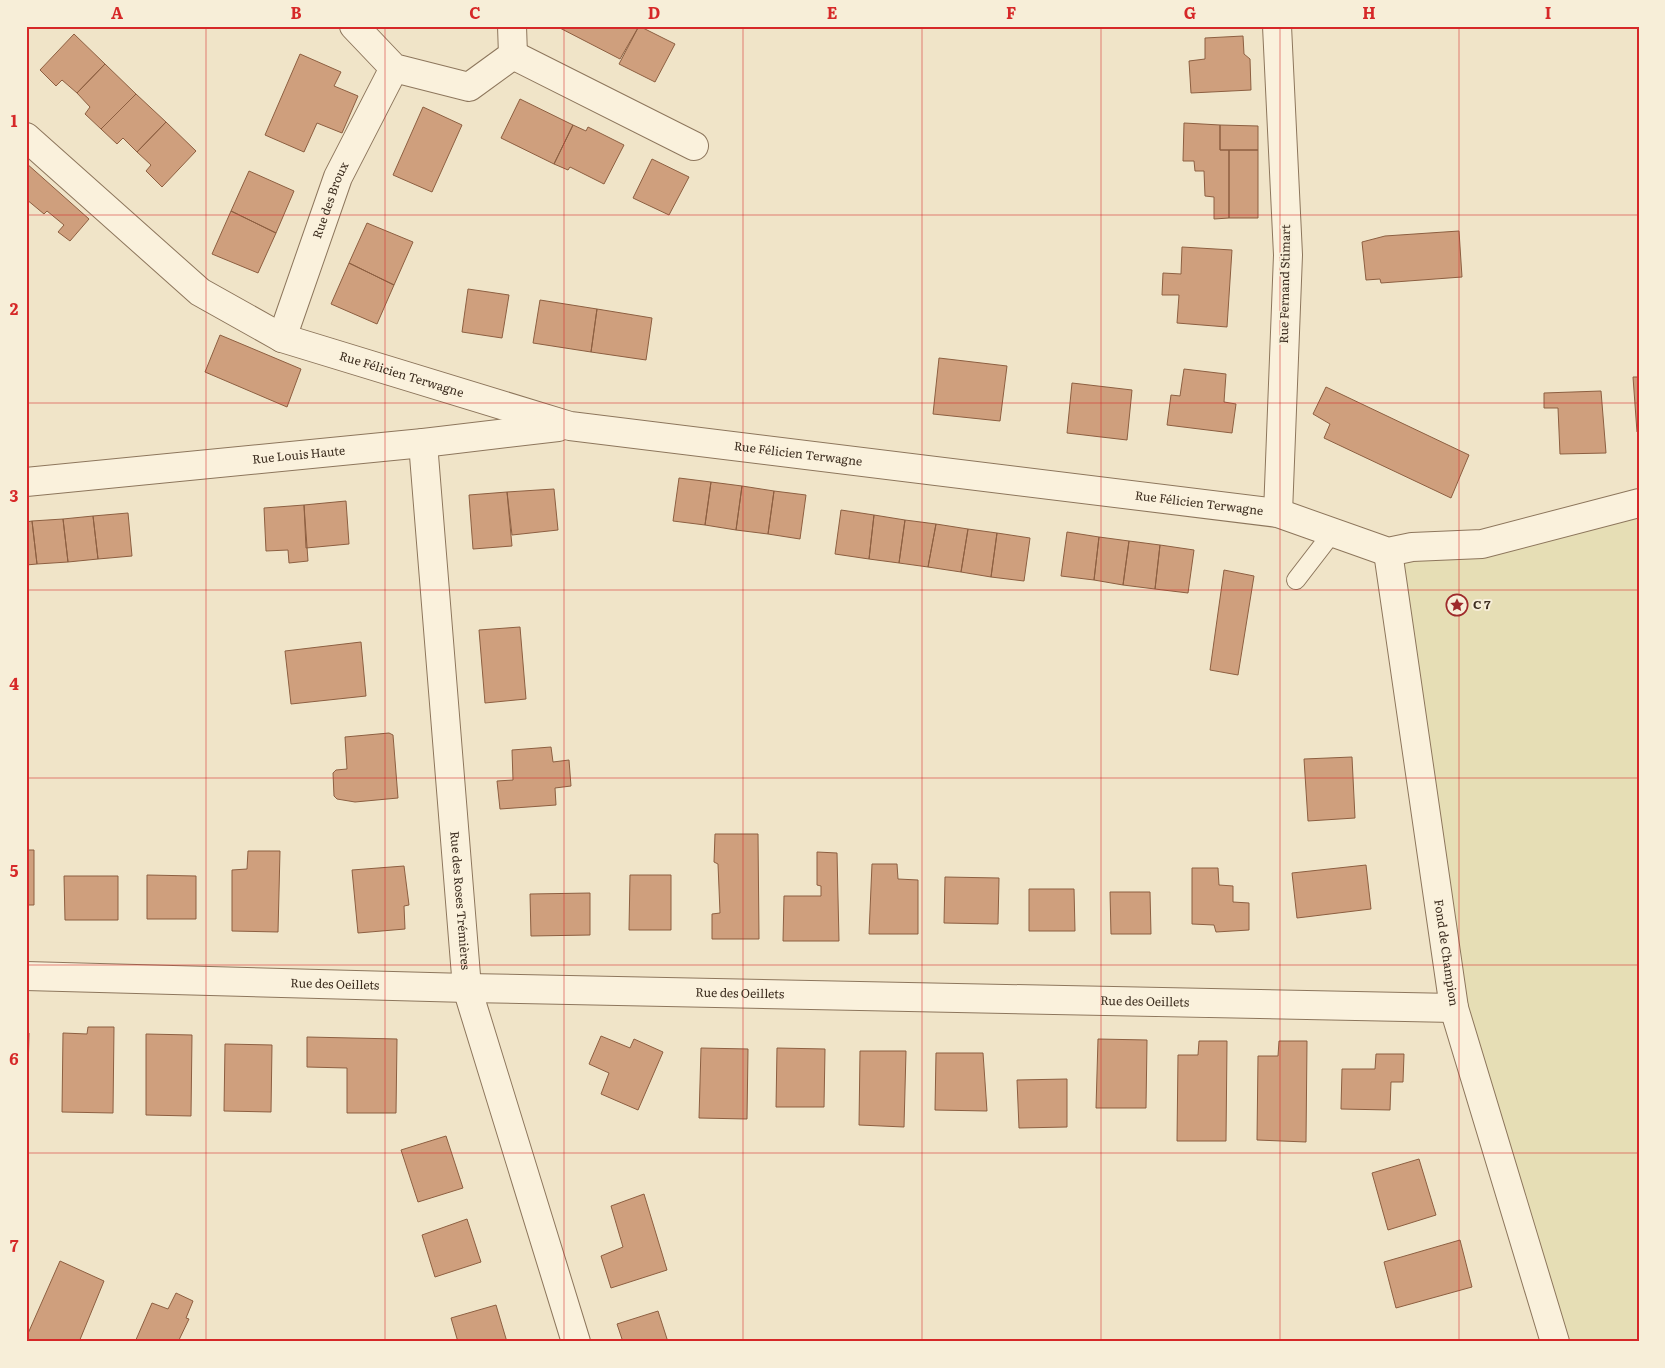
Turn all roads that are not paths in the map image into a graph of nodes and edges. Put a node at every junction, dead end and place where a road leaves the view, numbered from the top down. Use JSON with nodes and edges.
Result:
{"nodes":[{"id":1,"x":354,"y":26,"type":"edge"},
{"id":2,"x":512,"y":26,"type":"edge"},
{"id":3,"x":1277,"y":26,"type":"edge"},
{"id":4,"x":513,"y":55,"type":"junction"},
{"id":5,"x":394,"y":68,"type":"junction"},
{"id":6,"x":26,"y":137,"type":"edge"},
{"id":7,"x":694,"y":146,"type":"dead end"},
{"id":8,"x":282,"y":338,"type":"junction"},
{"id":9,"x":570,"y":426,"type":"junction"},
{"id":10,"x":424,"y":443,"type":"junction"},
{"id":11,"x":26,"y":482,"type":"edge"},
{"id":12,"x":1639,"y":503,"type":"edge"},
{"id":13,"x":1278,"y":513,"type":"junction"},
{"id":14,"x":1333,"y":532,"type":"junction"},
{"id":15,"x":1388,"y":552,"type":"junction"},
{"id":16,"x":1296,"y":580,"type":"dead end"},
{"id":17,"x":26,"y":976,"type":"edge"},
{"id":18,"x":467,"y":988,"type":"junction"},
{"id":19,"x":1454,"y":1008,"type":"junction"},
{"id":20,"x":576,"y":1342,"type":"edge"},
{"id":21,"x":1555,"y":1342,"type":"edge"}],
"edges":[{"from":1,"to":5,"type":"street"},
{"from":2,"to":4,"type":"street"},
{"from":3,"to":13,"type":"street","name":"Rue Fernand Stimart"},
{"from":4,"to":5,"type":"street"},
{"from":4,"to":7,"type":"street"},
{"from":5,"to":8,"type":"street","name":"Rue des Broux"},
{"from":6,"to":8,"type":"street","name":"Rue Félicien Terwagne"},
{"from":8,"to":9,"type":"street","name":"Rue Félicien Terwagne"},
{"from":9,"to":10,"type":"street","name":"Rue Louis Haute"},
{"from":9,"to":13,"type":"street","name":"Rue Félicien Terwagne"},
{"from":10,"to":11,"type":"street","name":"Rue Louis Haute"},
{"from":10,"to":18,"type":"street","name":"Rue des Roses Trémières"},
{"from":12,"to":15,"type":"street"},
{"from":13,"to":14,"type":"street","name":"Rue Félicien Terwagne"},
{"from":14,"to":15,"type":"street","name":"Rue Félicien Terwagne"},
{"from":14,"to":16,"type":"lane"},
{"from":15,"to":19,"type":"street","name":"Fond de Champion"},
{"from":17,"to":18,"type":"street","name":"Rue des Oeillets"},
{"from":18,"to":19,"type":"street","name":"Rue des Oeillets"},
{"from":18,"to":20,"type":"street","name":"Rue des Roses Trémières"},
{"from":19,"to":21,"type":"street","name":"Fond de Champion"}]}
